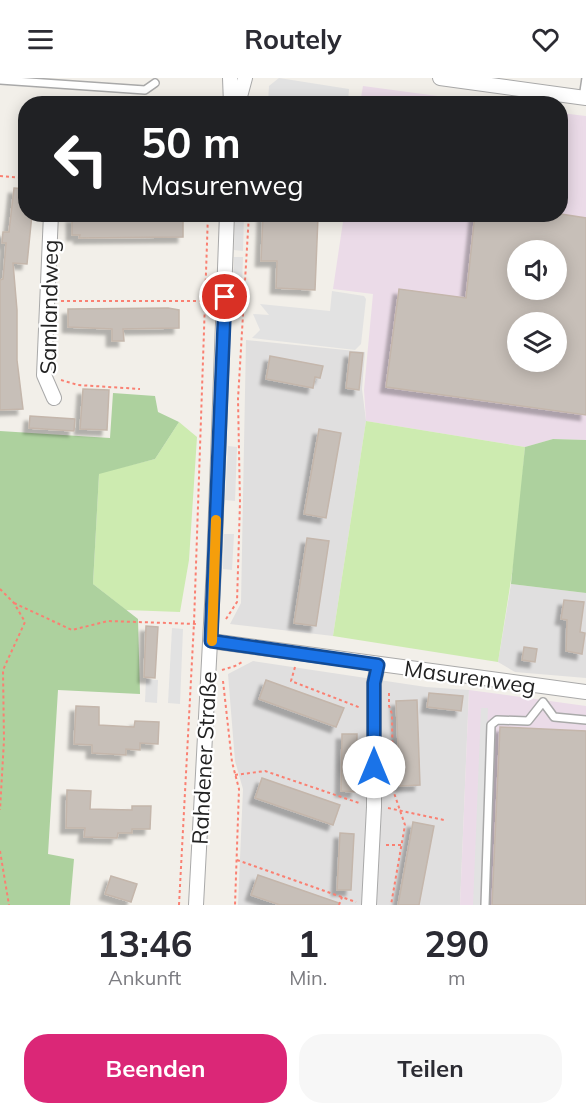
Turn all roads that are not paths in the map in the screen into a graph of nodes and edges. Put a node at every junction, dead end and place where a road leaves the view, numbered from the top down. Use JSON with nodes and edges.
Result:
{"nodes":[{"id":1,"x":230,"y":78,"type":"edge"},
{"id":2,"x":245,"y":78,"type":"edge"},
{"id":3,"x":440,"y":78,"type":"edge"},
{"id":4,"x":586,"y":78,"type":"edge"},
{"id":5,"x":0,"y":81,"type":"edge"},
{"id":6,"x":155,"y":83,"type":"dead end"},
{"id":7,"x":231,"y":96,"type":"edge"},
{"id":8,"x":240,"y":96,"type":"edge"},
{"id":9,"x":585,"y":98,"type":"edge"},
{"id":10,"x":51,"y":222,"type":"edge"},
{"id":11,"x":227,"y":222,"type":"edge"},
{"id":12,"x":54,"y":399,"type":"dead end"},
{"id":13,"x":216,"y":642,"type":"junction"},
{"id":14,"x":378,"y":665,"type":"junction"},
{"id":15,"x":545,"y":687,"type":"junction"},
{"id":16,"x":586,"y":692,"type":"edge"},
{"id":17,"x":543,"y":702,"type":"junction"},
{"id":18,"x":586,"y":720,"type":"edge"},
{"id":19,"x":364,"y":904,"type":"edge"},
{"id":20,"x":196,"y":905,"type":"edge"},
{"id":21,"x":485,"y":905,"type":"edge"}],
"edges":[{"from":1,"to":7,"type":"street"},
{"from":2,"to":8,"type":"street"},
{"from":3,"to":9,"type":"street"},
{"from":4,"to":9,"type":"lane"},
{"from":5,"to":6,"type":"lane"},
{"from":10,"to":12,"type":"street","name":"Samlandweg"},
{"from":11,"to":13,"type":"street","name":"Rahdener Straße"},
{"from":13,"to":14,"type":"street","name":"Masurenweg"},
{"from":13,"to":20,"type":"street","name":"Rahdener Straße"},
{"from":14,"to":15,"type":"street","name":"Masurenweg"},
{"from":14,"to":19,"type":"street"},
{"from":15,"to":16,"type":"street","name":"Masurenweg"},
{"from":15,"to":17,"type":"lane"},
{"from":17,"to":18,"type":"lane"},
{"from":17,"to":21,"type":"lane"}]}
